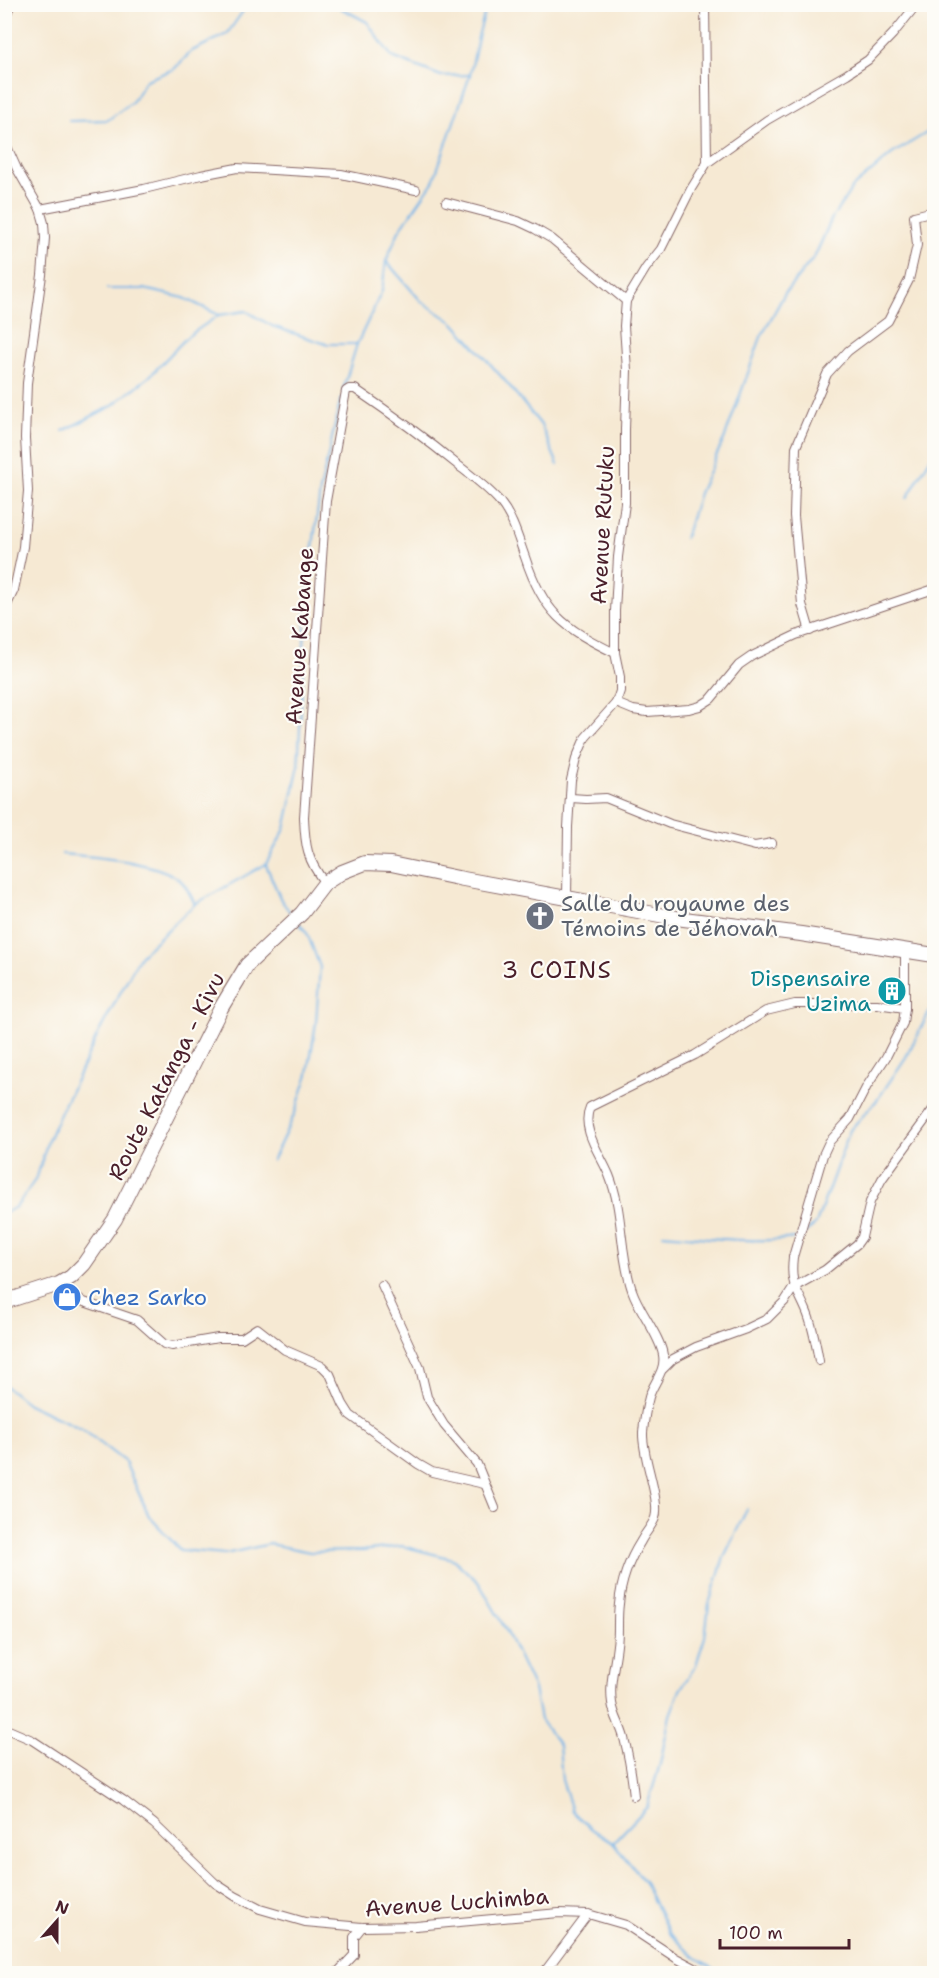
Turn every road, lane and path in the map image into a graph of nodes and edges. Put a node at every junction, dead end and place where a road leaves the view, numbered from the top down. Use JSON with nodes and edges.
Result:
{"nodes":[{"id":1,"x":11,"y":4,"type":"edge"},
{"id":2,"x":705,"y":4,"type":"edge"},
{"id":3,"x":917,"y":4,"type":"edge"},
{"id":4,"x":4,"y":20,"type":"edge"},
{"id":5,"x":4,"y":140,"type":"edge"},
{"id":6,"x":707,"y":164,"type":"junction"},
{"id":7,"x":416,"y":190,"type":"dead end"},
{"id":8,"x":446,"y":202,"type":"dead end"},
{"id":9,"x":40,"y":209,"type":"junction"},
{"id":10,"x":934,"y":211,"type":"edge"},
{"id":11,"x":626,"y":301,"type":"junction"},
{"id":12,"x":934,"y":589,"type":"edge"},
{"id":13,"x":4,"y":611,"type":"edge"},
{"id":14,"x":810,"y":631,"type":"junction"},
{"id":15,"x":615,"y":653,"type":"junction"},
{"id":16,"x":616,"y":703,"type":"junction"},
{"id":17,"x":571,"y":798,"type":"junction"},
{"id":18,"x":772,"y":843,"type":"dead end"},
{"id":19,"x":325,"y":884,"type":"junction"},
{"id":20,"x":567,"y":897,"type":"junction"},
{"id":21,"x":905,"y":951,"type":"junction"},
{"id":22,"x":934,"y":955,"type":"edge"},
{"id":23,"x":905,"y":1008,"type":"junction"},
{"id":24,"x":934,"y":1108,"type":"edge"},
{"id":25,"x":59,"y":1284,"type":"junction"},
{"id":26,"x":382,"y":1285,"type":"dead end"},
{"id":27,"x":794,"y":1287,"type":"junction"},
{"id":28,"x":4,"y":1302,"type":"edge"},
{"id":29,"x":819,"y":1361,"type":"dead end"},
{"id":30,"x":663,"y":1369,"type":"junction"},
{"id":31,"x":484,"y":1484,"type":"junction"},
{"id":32,"x":495,"y":1508,"type":"dead end"},
{"id":33,"x":4,"y":1728,"type":"edge"},
{"id":34,"x":634,"y":1796,"type":"dead end"},
{"id":35,"x":588,"y":1914,"type":"junction"},
{"id":36,"x":362,"y":1927,"type":"junction"},
{"id":37,"x":336,"y":1974,"type":"edge"},
{"id":38,"x":543,"y":1974,"type":"edge"},
{"id":39,"x":706,"y":1974,"type":"edge"}],
"edges":[{"from":1,"to":4,"type":"street"},
{"from":2,"to":6,"type":"street"},
{"from":3,"to":6,"type":"street"},
{"from":5,"to":9,"type":"street"},
{"from":6,"to":11,"type":"street","name":"Avenue Rutuku"},
{"from":7,"to":9,"type":"street"},
{"from":8,"to":11,"type":"street"},
{"from":9,"to":13,"type":"street"},
{"from":10,"to":14,"type":"street"},
{"from":11,"to":15,"type":"street","name":"Avenue Rutuku"},
{"from":12,"to":14,"type":"street"},
{"from":14,"to":16,"type":"street"},
{"from":15,"to":16,"type":"street","name":"Avenue Rutuku"},
{"from":15,"to":19,"type":"street","name":"Avenue Kabange"},
{"from":16,"to":17,"type":"street"},
{"from":17,"to":18,"type":"street"},
{"from":17,"to":20,"type":"street"},
{"from":19,"to":20,"type":"highway","name":"Route Katanga - Kivu"},
{"from":19,"to":25,"type":"highway","name":"Route Katanga - Kivu"},
{"from":20,"to":21,"type":"highway","name":"Route Katanga - Kivu"},
{"from":21,"to":22,"type":"highway","name":"Route Katanga - Kivu"},
{"from":21,"to":23,"type":"street"},
{"from":23,"to":27,"type":"street"},
{"from":23,"to":30,"type":"street"},
{"from":24,"to":27,"type":"street"},
{"from":25,"to":28,"type":"highway","name":"Route Katanga - Kivu"},
{"from":25,"to":31,"type":"street"},
{"from":26,"to":31,"type":"street"},
{"from":27,"to":29,"type":"street"},
{"from":27,"to":30,"type":"street"},
{"from":30,"to":34,"type":"street"},
{"from":31,"to":32,"type":"street"},
{"from":33,"to":36,"type":"street","name":"Avenue Luchimba"},
{"from":35,"to":36,"type":"street","name":"Avenue Luchimba"},
{"from":35,"to":38,"type":"street"},
{"from":35,"to":39,"type":"street","name":"Avenue Luchimba"},
{"from":36,"to":37,"type":"street"}]}
